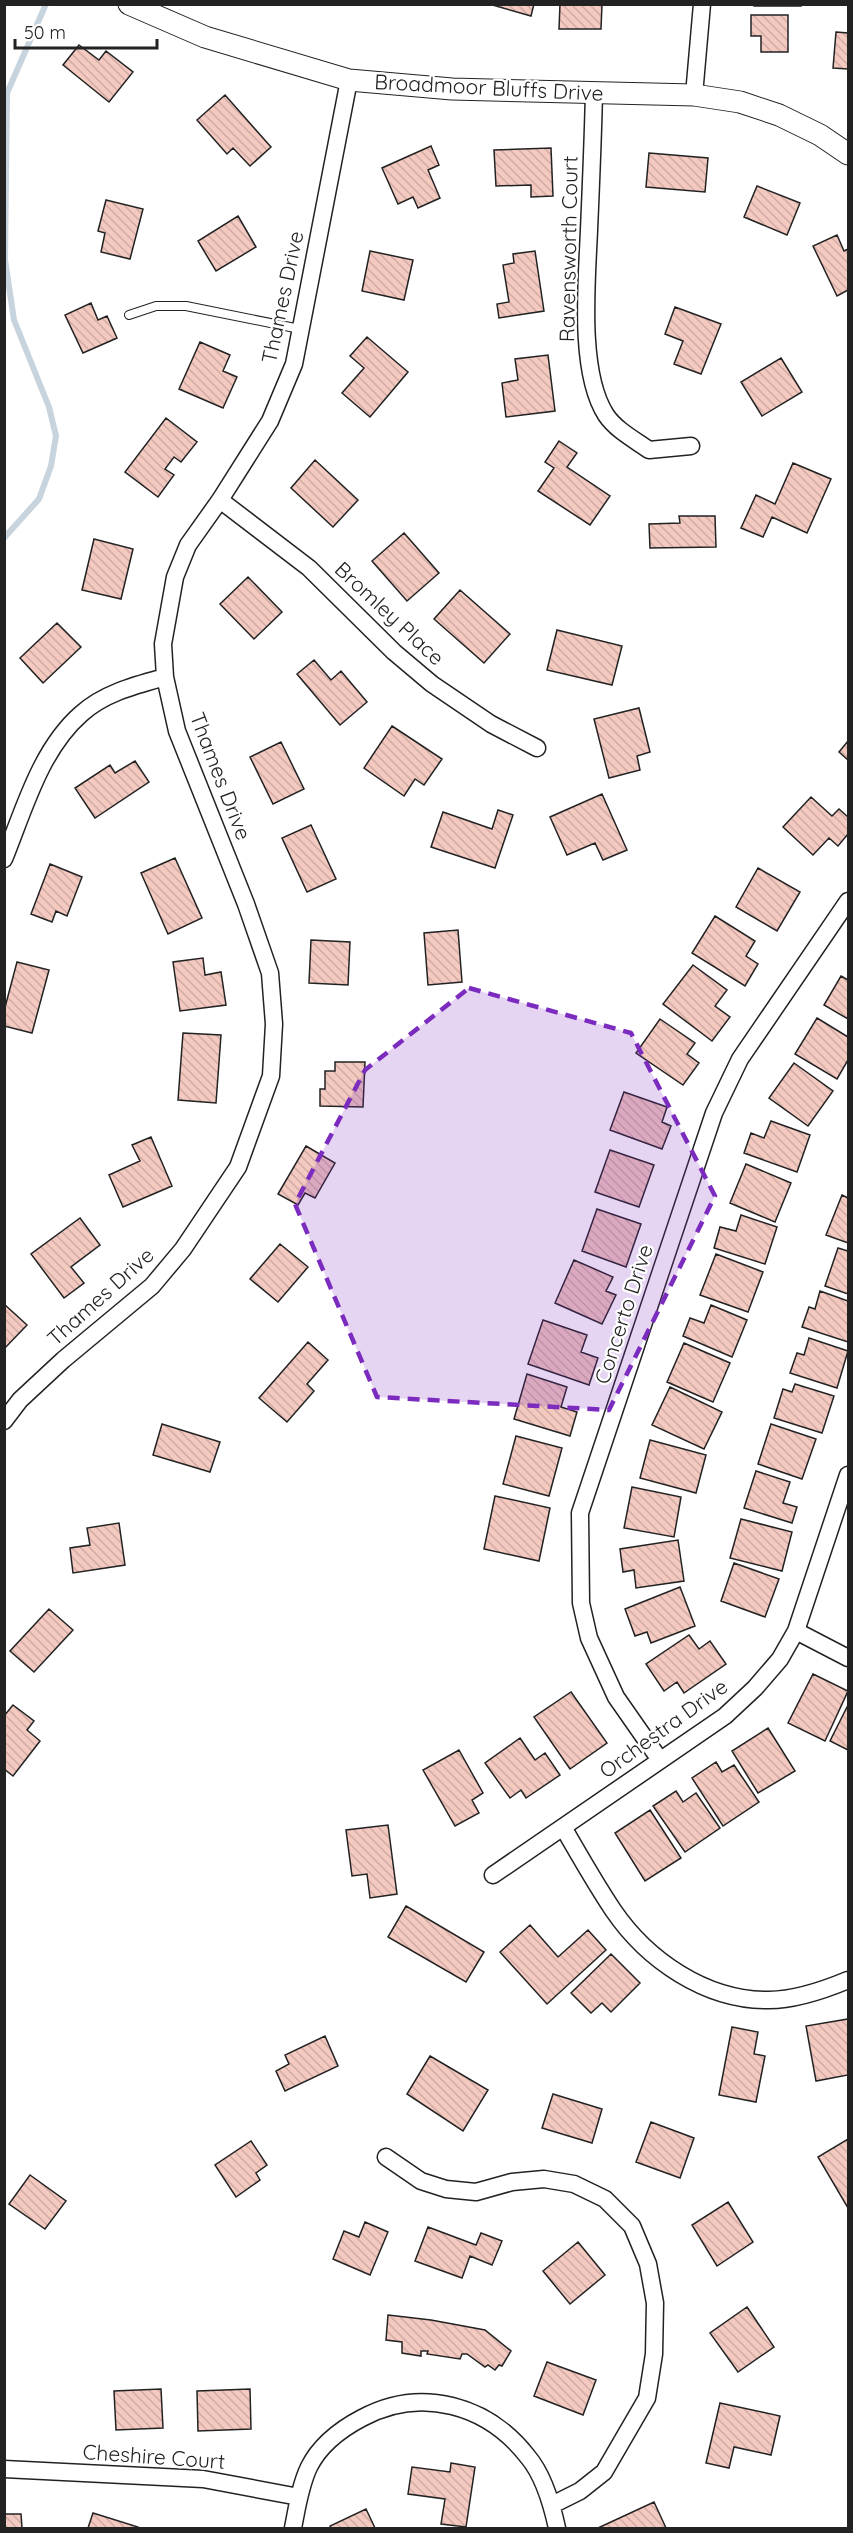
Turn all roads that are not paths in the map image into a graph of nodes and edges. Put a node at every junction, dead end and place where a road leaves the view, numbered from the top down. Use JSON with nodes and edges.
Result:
{"nodes":[{"id":1,"x":129,"y":4,"type":"edge"},
{"id":2,"x":702,"y":4,"type":"edge"},
{"id":3,"x":349,"y":80,"type":"junction"},
{"id":4,"x":594,"y":92,"type":"junction"},
{"id":5,"x":694,"y":95,"type":"junction"},
{"id":6,"x":847,"y":149,"type":"edge"},
{"id":7,"x":129,"y":315,"type":"dead end"},
{"id":8,"x":300,"y":329,"type":"junction"},
{"id":9,"x":691,"y":446,"type":"dead end"},
{"id":10,"x":220,"y":500,"type":"junction"},
{"id":11,"x":165,"y":677,"type":"junction"},
{"id":12,"x":537,"y":748,"type":"dead end"},
{"id":13,"x":4,"y":859,"type":"edge"},
{"id":14,"x":846,"y":910,"type":"edge"},
{"id":15,"x":4,"y":1420,"type":"edge"},
{"id":16,"x":849,"y":1475,"type":"edge"},
{"id":17,"x":796,"y":1631,"type":"junction"},
{"id":18,"x":849,"y":1658,"type":"edge"},
{"id":19,"x":660,"y":1760,"type":"junction"},
{"id":20,"x":563,"y":1827,"type":"junction"},
{"id":21,"x":493,"y":1875,"type":"dead end"},
{"id":22,"x":849,"y":1980,"type":"edge"},
{"id":23,"x":386,"y":2157,"type":"dead end"},
{"id":24,"x":4,"y":2469,"type":"edge"},
{"id":25,"x":299,"y":2496,"type":"junction"},
{"id":26,"x":552,"y":2505,"type":"junction"},
{"id":27,"x":293,"y":2529,"type":"edge"},
{"id":28,"x":557,"y":2529,"type":"edge"}],
"edges":[{"from":1,"to":3,"type":"street","name":"Broadmoor Bluffs Drive"},
{"from":2,"to":5,"type":"street"},
{"from":3,"to":4,"type":"street","name":"Broadmoor Bluffs Drive"},
{"from":3,"to":8,"type":"street","name":"Thames Drive"},
{"from":4,"to":5,"type":"street","name":"Broadmoor Bluffs Drive"},
{"from":4,"to":9,"type":"street","name":"Ravensworth Court"},
{"from":5,"to":6,"type":"street","name":"Broadmoor Bluffs Drive"},
{"from":7,"to":8,"type":"lane"},
{"from":8,"to":10,"type":"street","name":"Thames Drive"},
{"from":10,"to":11,"type":"street","name":"Thames Drive"},
{"from":10,"to":12,"type":"street","name":"Bromley Place"},
{"from":11,"to":13,"type":"street"},
{"from":11,"to":15,"type":"street","name":"Thames Drive"},
{"from":14,"to":19,"type":"street","name":"Concerto Drive"},
{"from":16,"to":17,"type":"street","name":"Orchestra Drive"},
{"from":17,"to":18,"type":"street"},
{"from":17,"to":19,"type":"street","name":"Orchestra Drive"},
{"from":19,"to":20,"type":"street","name":"Orchestra Drive"},
{"from":20,"to":21,"type":"street","name":"Orchestra Drive"},
{"from":20,"to":22,"type":"street"},
{"from":23,"to":26,"type":"street"},
{"from":24,"to":25,"type":"street","name":"Cheshire Court"},
{"from":25,"to":26,"type":"street"},
{"from":25,"to":27,"type":"street"},
{"from":26,"to":28,"type":"street"}]}
